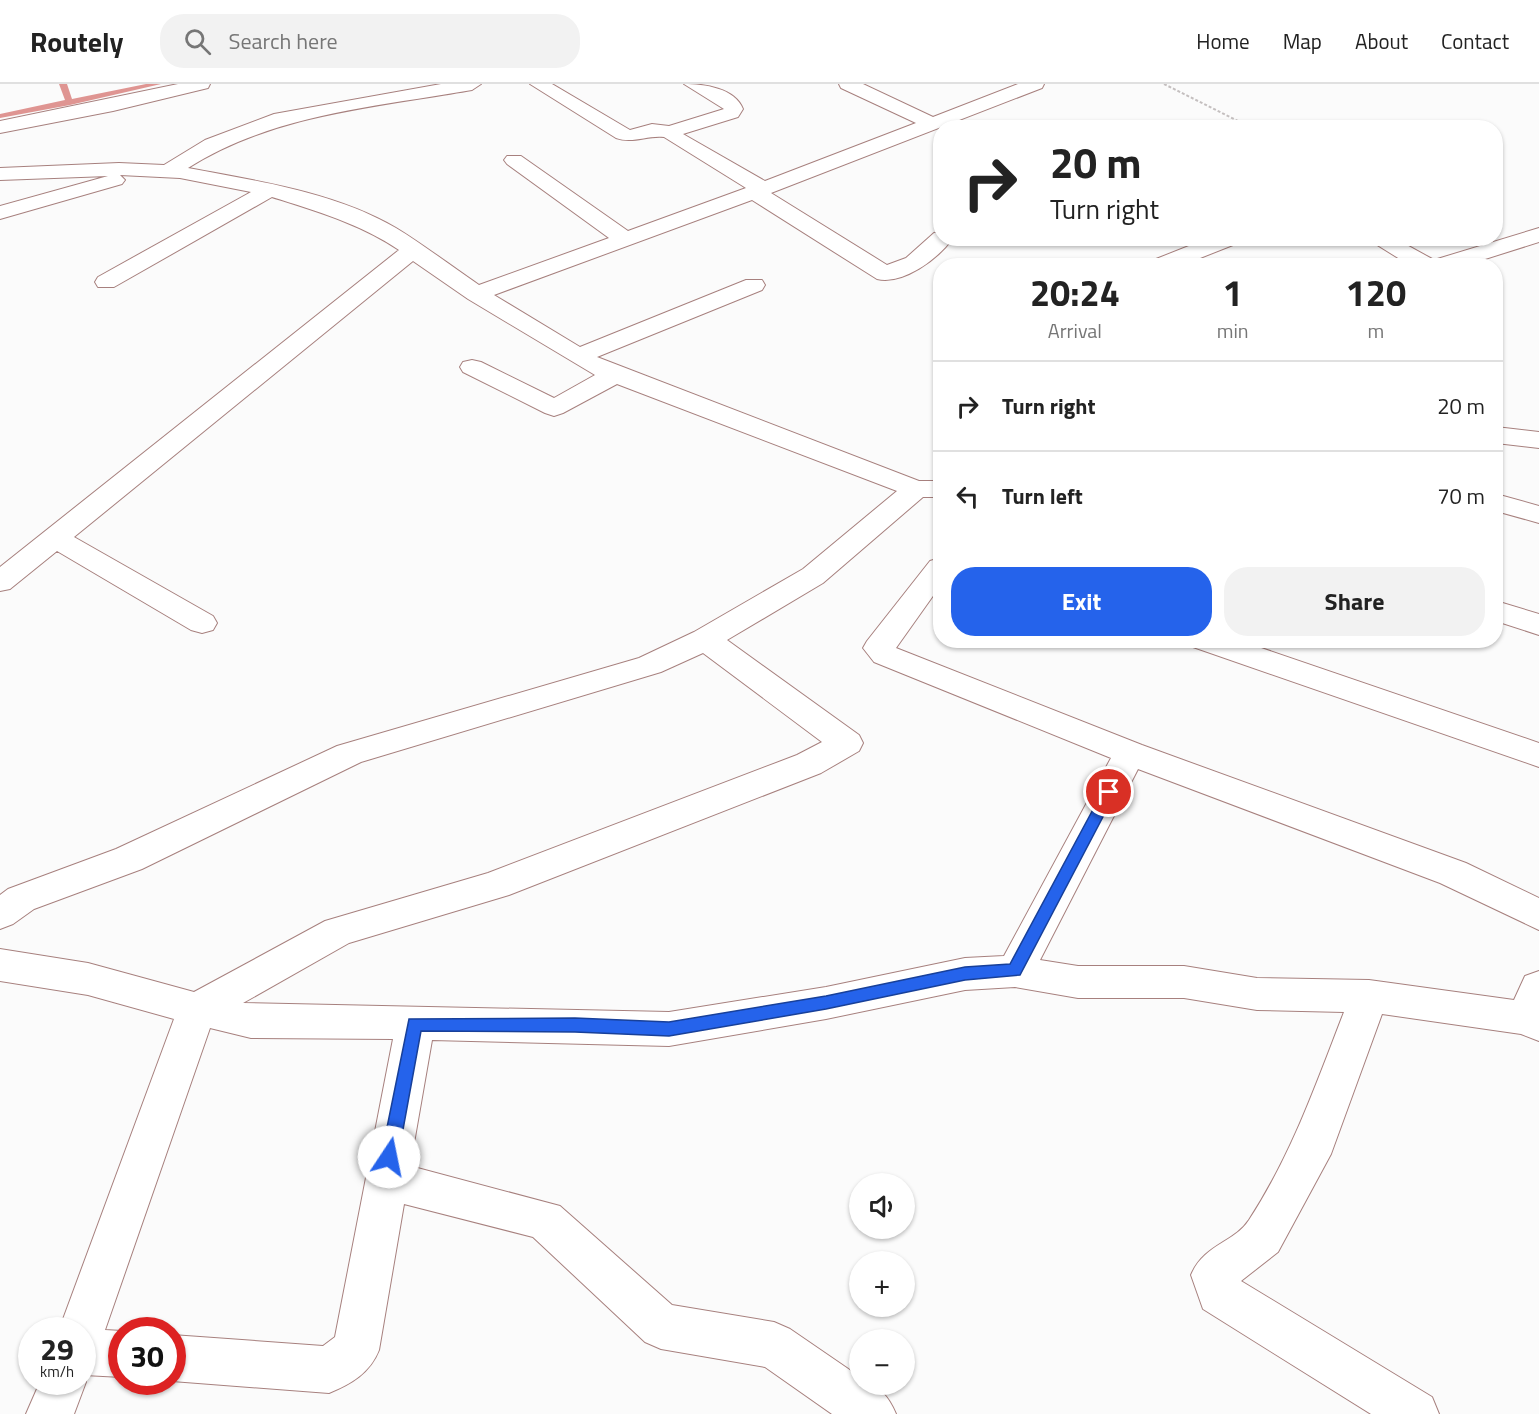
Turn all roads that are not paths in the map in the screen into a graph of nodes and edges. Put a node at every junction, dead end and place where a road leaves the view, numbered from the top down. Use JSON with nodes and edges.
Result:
{"nodes":[{"id":1,"x":201,"y":84,"type":"edge"},
{"id":2,"x":472,"y":84,"type":"edge"},
{"id":3,"x":539,"y":84,"type":"edge"},
{"id":4,"x":693,"y":84,"type":"edge"},
{"id":5,"x":848,"y":84,"type":"edge"},
{"id":6,"x":1035,"y":84,"type":"edge"},
{"id":7,"x":935,"y":120,"type":"edge"},
{"id":8,"x":954,"y":120,"type":"edge"},
{"id":9,"x":0,"y":127,"type":"edge"},
{"id":10,"x":933,"y":128,"type":"edge"},
{"id":11,"x":672,"y":132,"type":"junction"},
{"id":12,"x":514,"y":160,"type":"dead end"},
{"id":13,"x":142,"y":170,"type":"junction"},
{"id":14,"x":169,"y":171,"type":"junction"},
{"id":15,"x":0,"y":174,"type":"edge"},
{"id":16,"x":270,"y":190,"type":"junction"},
{"id":17,"x":759,"y":191,"type":"junction"},
{"id":18,"x":0,"y":213,"type":"edge"},
{"id":19,"x":1539,"y":236,"type":"edge"},
{"id":20,"x":624,"y":238,"type":"junction"},
{"id":21,"x":933,"y":246,"type":"edge"},
{"id":22,"x":1210,"y":246,"type":"edge"},
{"id":23,"x":1392,"y":246,"type":"edge"},
{"id":24,"x":414,"y":249,"type":"junction"},
{"id":25,"x":1179,"y":258,"type":"edge"},
{"id":26,"x":1413,"y":258,"type":"edge"},
{"id":27,"x":1465,"y":258,"type":"edge"},
{"id":28,"x":106,"y":282,"type":"dead end"},
{"id":29,"x":754,"y":285,"type":"dead end"},
{"id":30,"x":476,"y":294,"type":"junction"},
{"id":31,"x":578,"y":356,"type":"junction"},
{"id":32,"x":472,"y":367,"type":"dead end"},
{"id":33,"x":614,"y":375,"type":"junction"},
{"id":34,"x":1503,"y":436,"type":"edge"},
{"id":35,"x":1539,"y":440,"type":"edge"},
{"id":36,"x":928,"y":489,"type":"edge"},
{"id":37,"x":1503,"y":504,"type":"edge"},
{"id":38,"x":1539,"y":515,"type":"edge"},
{"id":39,"x":56,"y":538,"type":"junction"},
{"id":40,"x":933,"y":576,"type":"edge"},
{"id":41,"x":0,"y":582,"type":"edge"},
{"id":42,"x":1503,"y":612,"type":"edge"},
{"id":43,"x":202,"y":623,"type":"dead end"},
{"id":44,"x":1539,"y":625,"type":"edge"},
{"id":45,"x":705,"y":639,"type":"junction"},
{"id":46,"x":1227,"y":648,"type":"edge"},
{"id":47,"x":1130,"y":753,"type":"junction"},
{"id":48,"x":1539,"y":756,"type":"edge"},
{"id":49,"x":0,"y":914,"type":"edge"},
{"id":50,"x":1539,"y":915,"type":"edge"},
{"id":51,"x":0,"y":965,"type":"edge"},
{"id":52,"x":1014,"y":971,"type":"junction"},
{"id":53,"x":1369,"y":996,"type":"junction"},
{"id":54,"x":197,"y":1009,"type":"junction"},
{"id":55,"x":1534,"y":1010,"type":"edge"},
{"id":56,"x":415,"y":1024,"type":"junction"},
{"id":57,"x":385,"y":1179,"type":"junction"},
{"id":58,"x":87,"y":1317,"type":"edge"},
{"id":59,"x":186,"y":1359,"type":"edge"},
{"id":60,"x":58,"y":1395,"type":"edge"},
{"id":61,"x":50,"y":1414,"type":"edge"},
{"id":62,"x":872,"y":1414,"type":"edge"},
{"id":63,"x":1415,"y":1414,"type":"edge"}],
"edges":[{"from":1,"to":9,"type":"street"},
{"from":2,"to":14,"type":"street"},
{"from":3,"to":11,"type":"street"},
{"from":4,"to":11,"type":"street"},
{"from":5,"to":7,"type":"street"},
{"from":6,"to":8,"type":"street"},
{"from":10,"to":17,"type":"street"},
{"from":11,"to":17,"type":"street"},
{"from":12,"to":20,"type":"street"},
{"from":13,"to":14,"type":"street"},
{"from":13,"to":15,"type":"street"},
{"from":13,"to":18,"type":"street"},
{"from":14,"to":16,"type":"street"},
{"from":16,"to":24,"type":"street"},
{"from":16,"to":28,"type":"street"},
{"from":17,"to":20,"type":"street"},
{"from":17,"to":21,"type":"street"},
{"from":19,"to":27,"type":"street"},
{"from":20,"to":30,"type":"street"},
{"from":22,"to":25,"type":"street"},
{"from":23,"to":26,"type":"street"},
{"from":24,"to":30,"type":"street"},
{"from":24,"to":39,"type":"street"},
{"from":29,"to":31,"type":"street"},
{"from":30,"to":31,"type":"street"},
{"from":31,"to":33,"type":"street"},
{"from":32,"to":33,"type":"street"},
{"from":33,"to":36,"type":"street"},
{"from":34,"to":35,"type":"street"},
{"from":36,"to":45,"type":"street"},
{"from":37,"to":38,"type":"street"},
{"from":39,"to":41,"type":"street"},
{"from":39,"to":43,"type":"street"},
{"from":40,"to":47,"type":"street"},
{"from":42,"to":44,"type":"street"},
{"from":45,"to":49,"type":"street"},
{"from":45,"to":54,"type":"street"},
{"from":46,"to":48,"type":"street"},
{"from":47,"to":50,"type":"street"},
{"from":47,"to":52,"type":"street"},
{"from":51,"to":54,"type":"street"},
{"from":52,"to":53,"type":"street"},
{"from":52,"to":56,"type":"street"},
{"from":53,"to":55,"type":"street"},
{"from":53,"to":63,"type":"street"},
{"from":54,"to":56,"type":"street"},
{"from":54,"to":58,"type":"street"},
{"from":56,"to":57,"type":"street"},
{"from":57,"to":59,"type":"street"},
{"from":57,"to":62,"type":"street"},
{"from":60,"to":61,"type":"street"}]}
